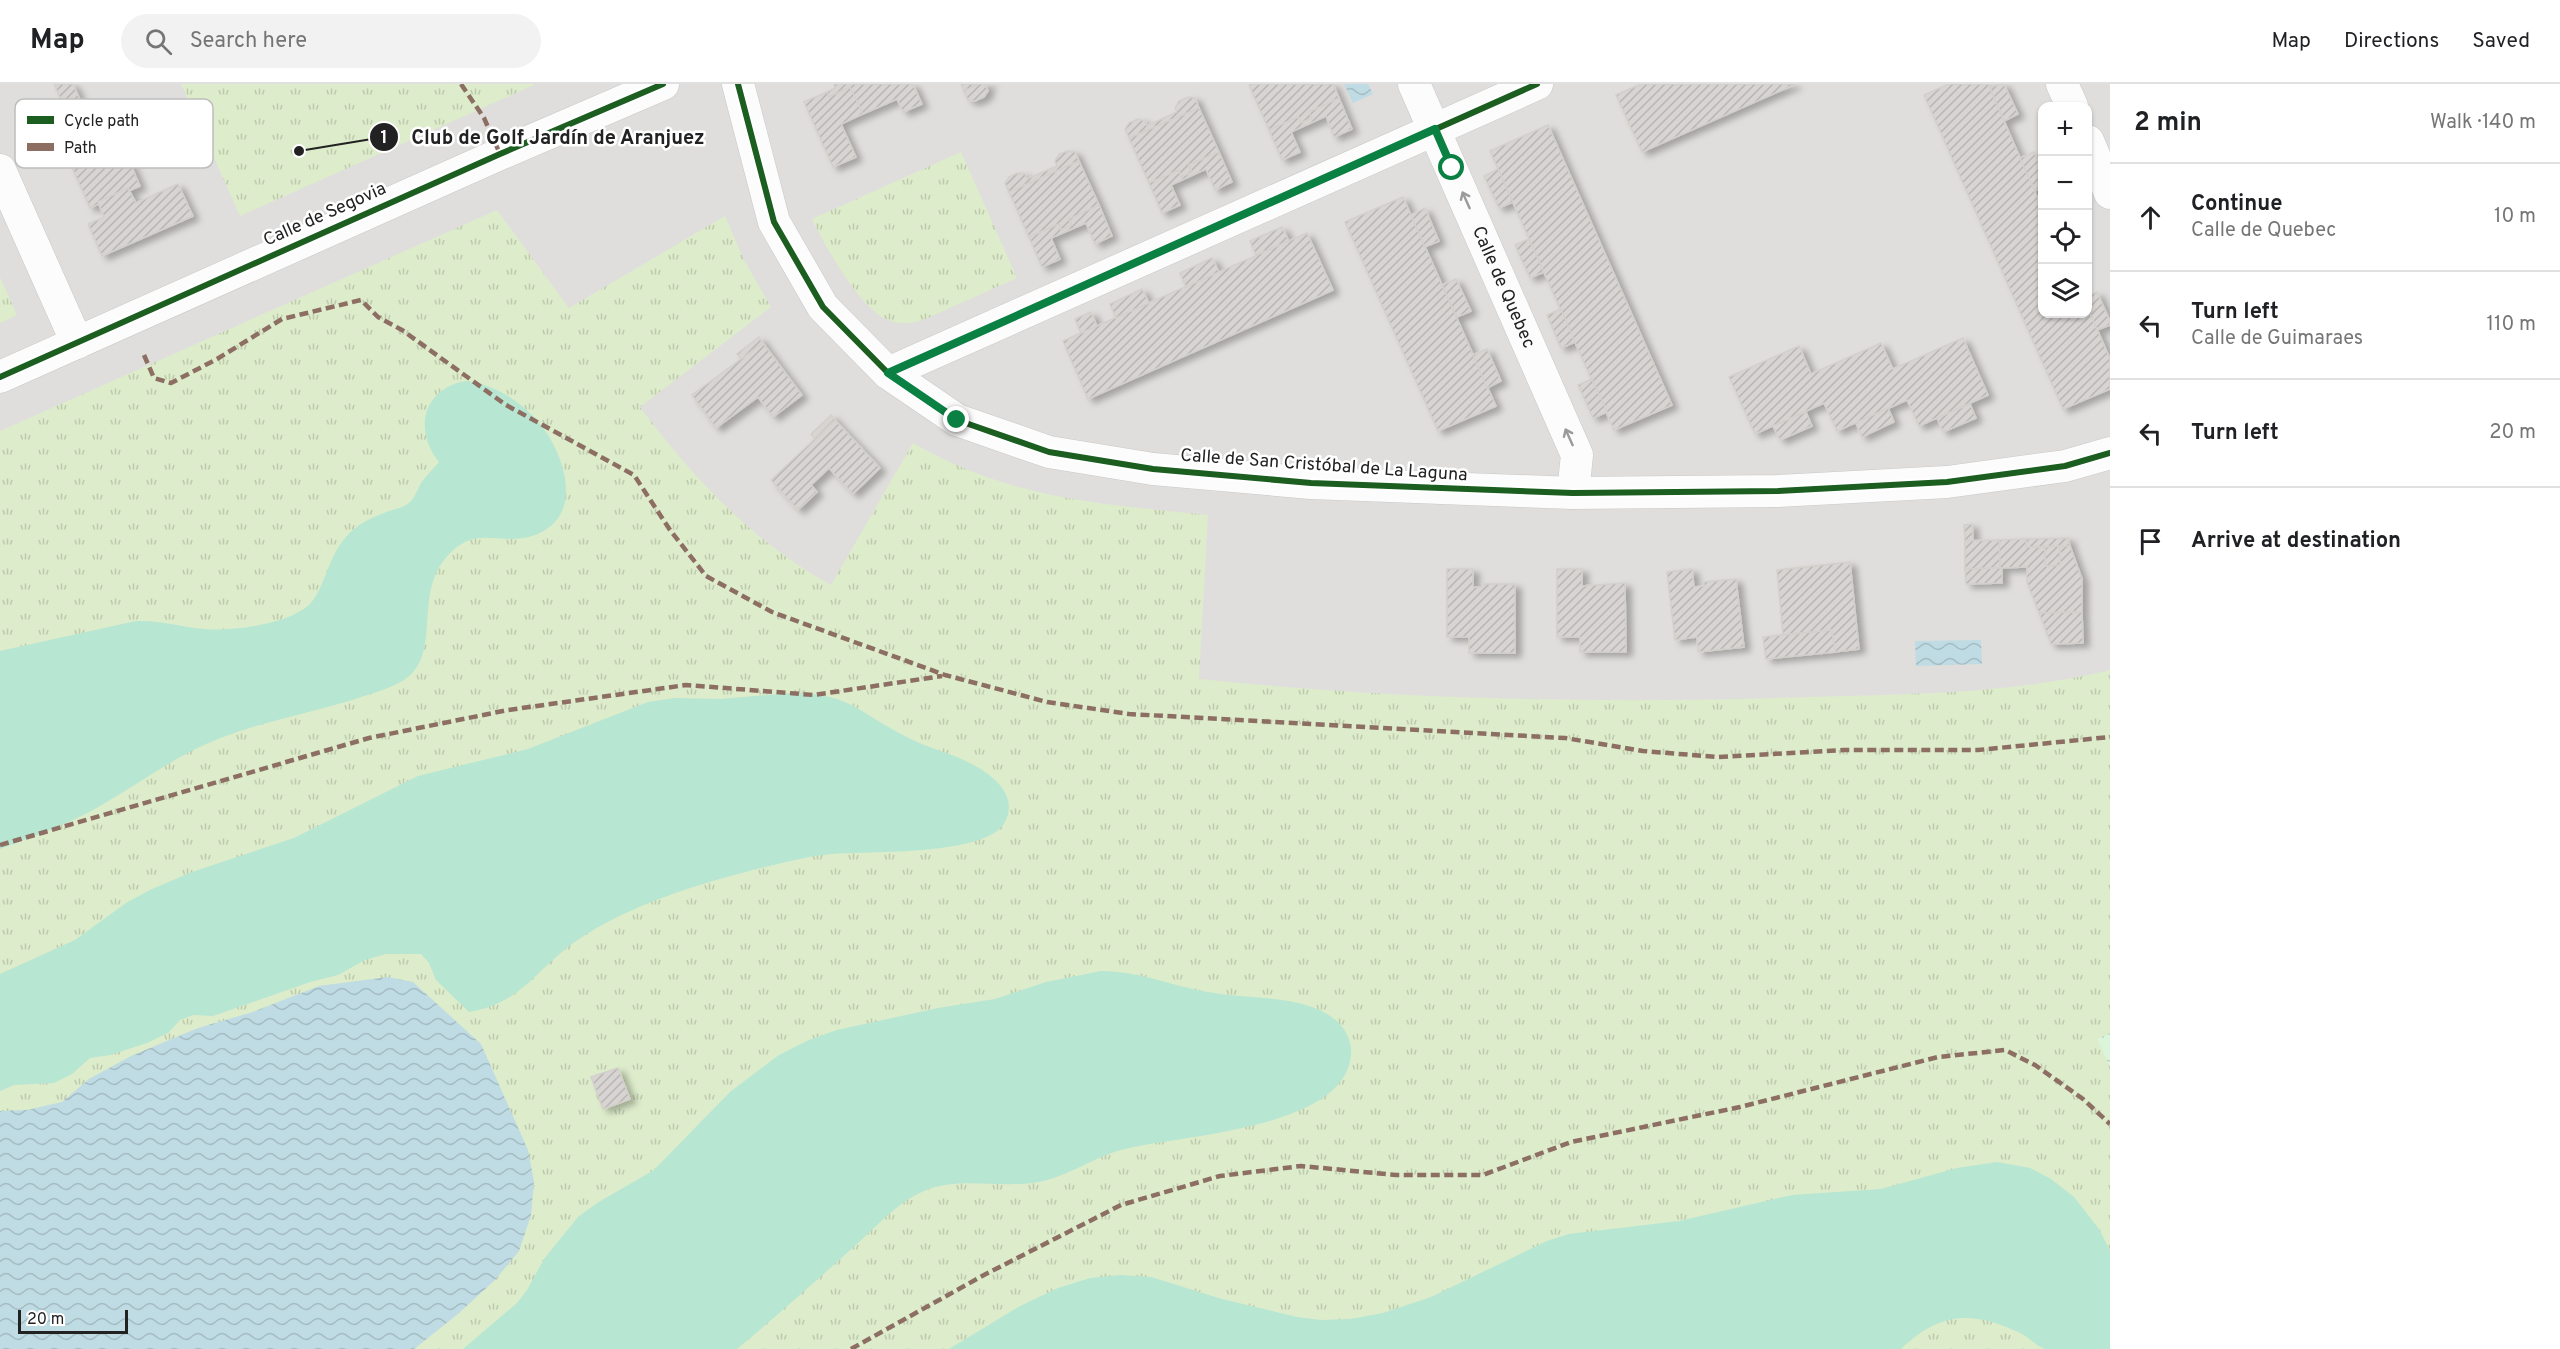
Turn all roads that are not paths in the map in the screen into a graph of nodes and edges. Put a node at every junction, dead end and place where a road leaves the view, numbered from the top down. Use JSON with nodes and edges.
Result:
{"nodes":[{"id":1,"x":663,"y":84,"type":"edge"},
{"id":2,"x":738,"y":84,"type":"edge"},
{"id":3,"x":1414,"y":84,"type":"edge"},
{"id":4,"x":1537,"y":84,"type":"edge"},
{"id":5,"x":2062,"y":84,"type":"edge"},
{"id":6,"x":2070,"y":102,"type":"edge"},
{"id":7,"x":1435,"y":129,"type":"junction"},
{"id":8,"x":2092,"y":150,"type":"edge"},
{"id":9,"x":0,"y":170,"type":"edge"},
{"id":10,"x":2110,"y":193,"type":"edge"},
{"id":11,"x":77,"y":343,"type":"junction"},
{"id":12,"x":888,"y":373,"type":"junction"},
{"id":13,"x":0,"y":377,"type":"edge"},
{"id":14,"x":2110,"y":453,"type":"edge"},
{"id":15,"x":1573,"y":493,"type":"junction"}],
"edges":[{"from":1,"to":11,"type":"street","name":"Calle de Segovia"},
{"from":2,"to":12,"type":"street","name":"Calle de San Cristóbal de La Laguna"},
{"from":3,"to":7,"type":"street","name":"Calle de Quebec"},
{"from":4,"to":7,"type":"street"},
{"from":5,"to":6,"type":"street"},
{"from":7,"to":12,"type":"street"},
{"from":15,"to":7,"type":"street","name":"Calle de Quebec","one_way":true},
{"from":8,"to":10,"type":"street"},
{"from":9,"to":11,"type":"street"},
{"from":11,"to":13,"type":"street","name":"Calle de Segovia"},
{"from":12,"to":15,"type":"street","name":"Calle de San Cristóbal de La Laguna"},
{"from":14,"to":15,"type":"street","name":"Calle de San Cristóbal de La Laguna"}]}
